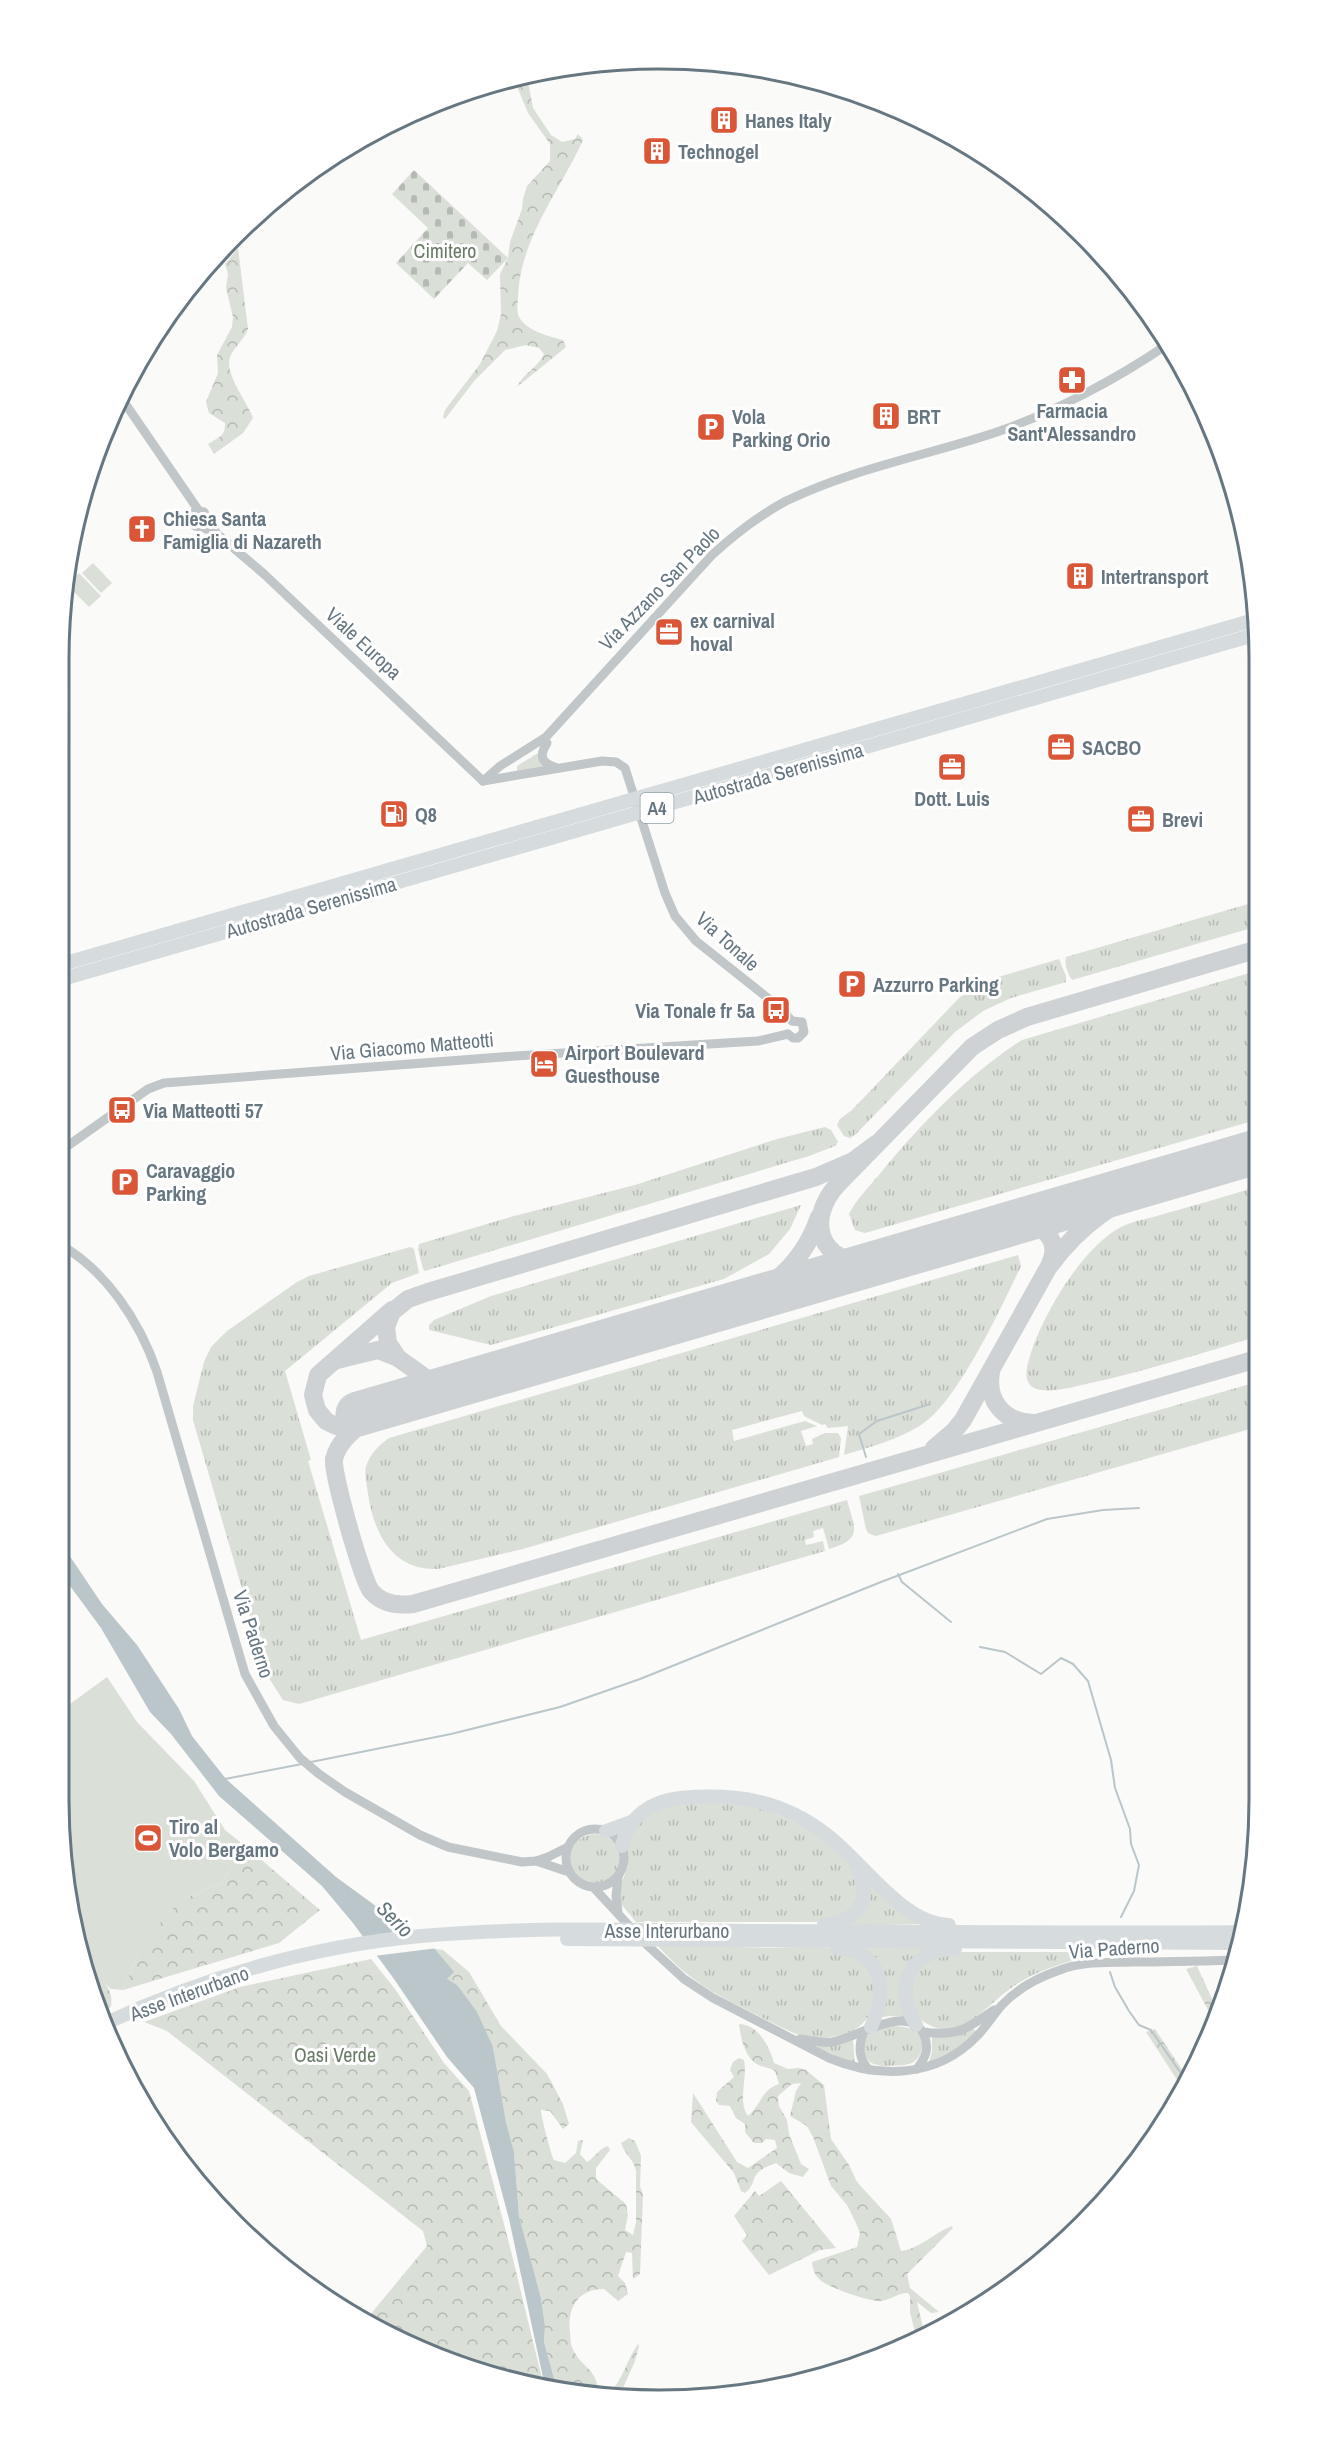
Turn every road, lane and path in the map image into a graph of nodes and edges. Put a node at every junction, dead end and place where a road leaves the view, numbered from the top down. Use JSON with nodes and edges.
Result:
{"nodes":[{"id":1,"x":1161,"y":349,"type":"edge"},
{"id":2,"x":126,"y":406,"type":"edge"},
{"id":3,"x":194,"y":510,"type":"junction"},
{"id":4,"x":204,"y":522,"type":"junction"},
{"id":5,"x":1248,"y":622,"type":"edge"},
{"id":6,"x":1248,"y":637,"type":"edge"},
{"id":7,"x":581,"y":700,"type":"junction"},
{"id":8,"x":547,"y":743,"type":"junction"},
{"id":9,"x":559,"y":769,"type":"junction"},
{"id":10,"x":483,"y":781,"type":"junction"},
{"id":11,"x":69,"y":962,"type":"edge"},
{"id":12,"x":69,"y":977,"type":"edge"},
{"id":13,"x":792,"y":1021,"type":"junction"},
{"id":14,"x":788,"y":1034,"type":"junction"},
{"id":15,"x":69,"y":1145,"type":"edge"},
{"id":16,"x":69,"y":1251,"type":"edge"},
{"id":17,"x":631,"y":1822,"type":"junction"},
{"id":18,"x":606,"y":1831,"type":"junction"},
{"id":19,"x":622,"y":1846,"type":"junction"},
{"id":20,"x":568,"y":1847,"type":"junction"},
{"id":21,"x":856,"y":1860,"type":"junction"},
{"id":22,"x":536,"y":1861,"type":"junction"},
{"id":23,"x":569,"y":1872,"type":"junction"},
{"id":24,"x":618,"y":1877,"type":"junction"},
{"id":25,"x":594,"y":1888,"type":"junction"},
{"id":26,"x":618,"y":1912,"type":"junction"},
{"id":27,"x":1102,"y":1932,"type":"junction"},
{"id":28,"x":1234,"y":1932,"type":"edge"},
{"id":29,"x":808,"y":1936,"type":"junction"},
{"id":30,"x":1231,"y":1943,"type":"edge"},
{"id":31,"x":1026,"y":1944,"type":"junction"},
{"id":32,"x":1227,"y":1960,"type":"edge"},
{"id":33,"x":1003,"y":2004,"type":"junction"},
{"id":34,"x":112,"y":2021,"type":"edge"},
{"id":35,"x":919,"y":2028,"type":"junction"},
{"id":36,"x":116,"y":2029,"type":"edge"},
{"id":37,"x":867,"y":2030,"type":"junction"},
{"id":38,"x":787,"y":2035,"type":"junction"},
{"id":39,"x":917,"y":2069,"type":"junction"},
{"id":40,"x":869,"y":2070,"type":"junction"}],
"edges":[{"from":1,"to":7,"type":"street","name":"Via Azzano San Paolo"},
{"from":2,"to":3,"type":"street"},
{"from":3,"to":4,"type":"street","name":"Viale Europa"},
{"from":3,"to":4,"type":"street","name":"Viale Europa"},
{"from":4,"to":10,"type":"street","name":"Viale Europa"},
{"from":5,"to":11,"type":"highway","name":"Autostrada Serenissima","number":"A4"},
{"from":6,"to":12,"type":"highway","name":"Autostrada Serenissima","number":"A4"},
{"from":7,"to":8,"type":"street","name":"Via Azzano San Paolo"},
{"from":7,"to":10,"type":"street","name":"Via Azzano San Paolo"},
{"from":8,"to":9,"type":"street"},
{"from":8,"to":10,"type":"street","name":"Via Azzano San Paolo"},
{"from":9,"to":10,"type":"street","name":"Via Tonale"},
{"from":9,"to":13,"type":"street","name":"Via Tonale"},
{"from":13,"to":14,"type":"street"},
{"from":13,"to":14,"type":"street"},
{"from":14,"to":15,"type":"street","name":"Via Giacomo Matteotti"},
{"from":16,"to":22,"type":"street","name":"Via Paderno"},
{"from":17,"to":18,"type":"highway"},
{"from":17,"to":19,"type":"highway"},
{"from":17,"to":21,"type":"highway"},
{"from":18,"to":19,"type":"street"},
{"from":18,"to":20,"type":"street","name":"Via Paderno"},
{"from":19,"to":24,"type":"street"},
{"from":20,"to":22,"type":"street","name":"Via Paderno"},
{"from":20,"to":23,"type":"street"},
{"from":21,"to":27,"type":"highway"},
{"from":21,"to":29,"type":"highway"},
{"from":22,"to":23,"type":"street","name":"Via Paderno"},
{"from":23,"to":25,"type":"street","name":"Via Paderno"},
{"from":24,"to":25,"type":"street"},
{"from":24,"to":26,"type":"street"},
{"from":25,"to":26,"type":"street","name":"Via Paderno"},
{"from":26,"to":38,"type":"street","name":"Via Paderno"},
{"from":27,"to":28,"type":"highway","name":"Asse Interurbano"},
{"from":27,"to":29,"type":"highway","name":"Asse Interurbano"},
{"from":29,"to":31,"type":"highway","name":"Asse Interurbano"},
{"from":29,"to":34,"type":"highway","name":"Asse Interurbano"},
{"from":29,"to":36,"type":"highway","name":"Asse Interurbano"},
{"from":29,"to":37,"type":"highway"},
{"from":30,"to":31,"type":"highway","name":"Asse Interurbano"},
{"from":31,"to":35,"type":"highway"},
{"from":32,"to":33,"type":"street","name":"Via Paderno"},
{"from":33,"to":35,"type":"street","name":"Via Paderno"},
{"from":33,"to":39,"type":"street","name":"Via Paderno"},
{"from":35,"to":37,"type":"street","name":"Via Paderno"},
{"from":35,"to":39,"type":"street"},
{"from":37,"to":38,"type":"street","name":"Via Paderno"},
{"from":37,"to":40,"type":"street"},
{"from":38,"to":40,"type":"street","name":"Via Paderno"},
{"from":39,"to":40,"type":"street","name":"Via Paderno"}]}
